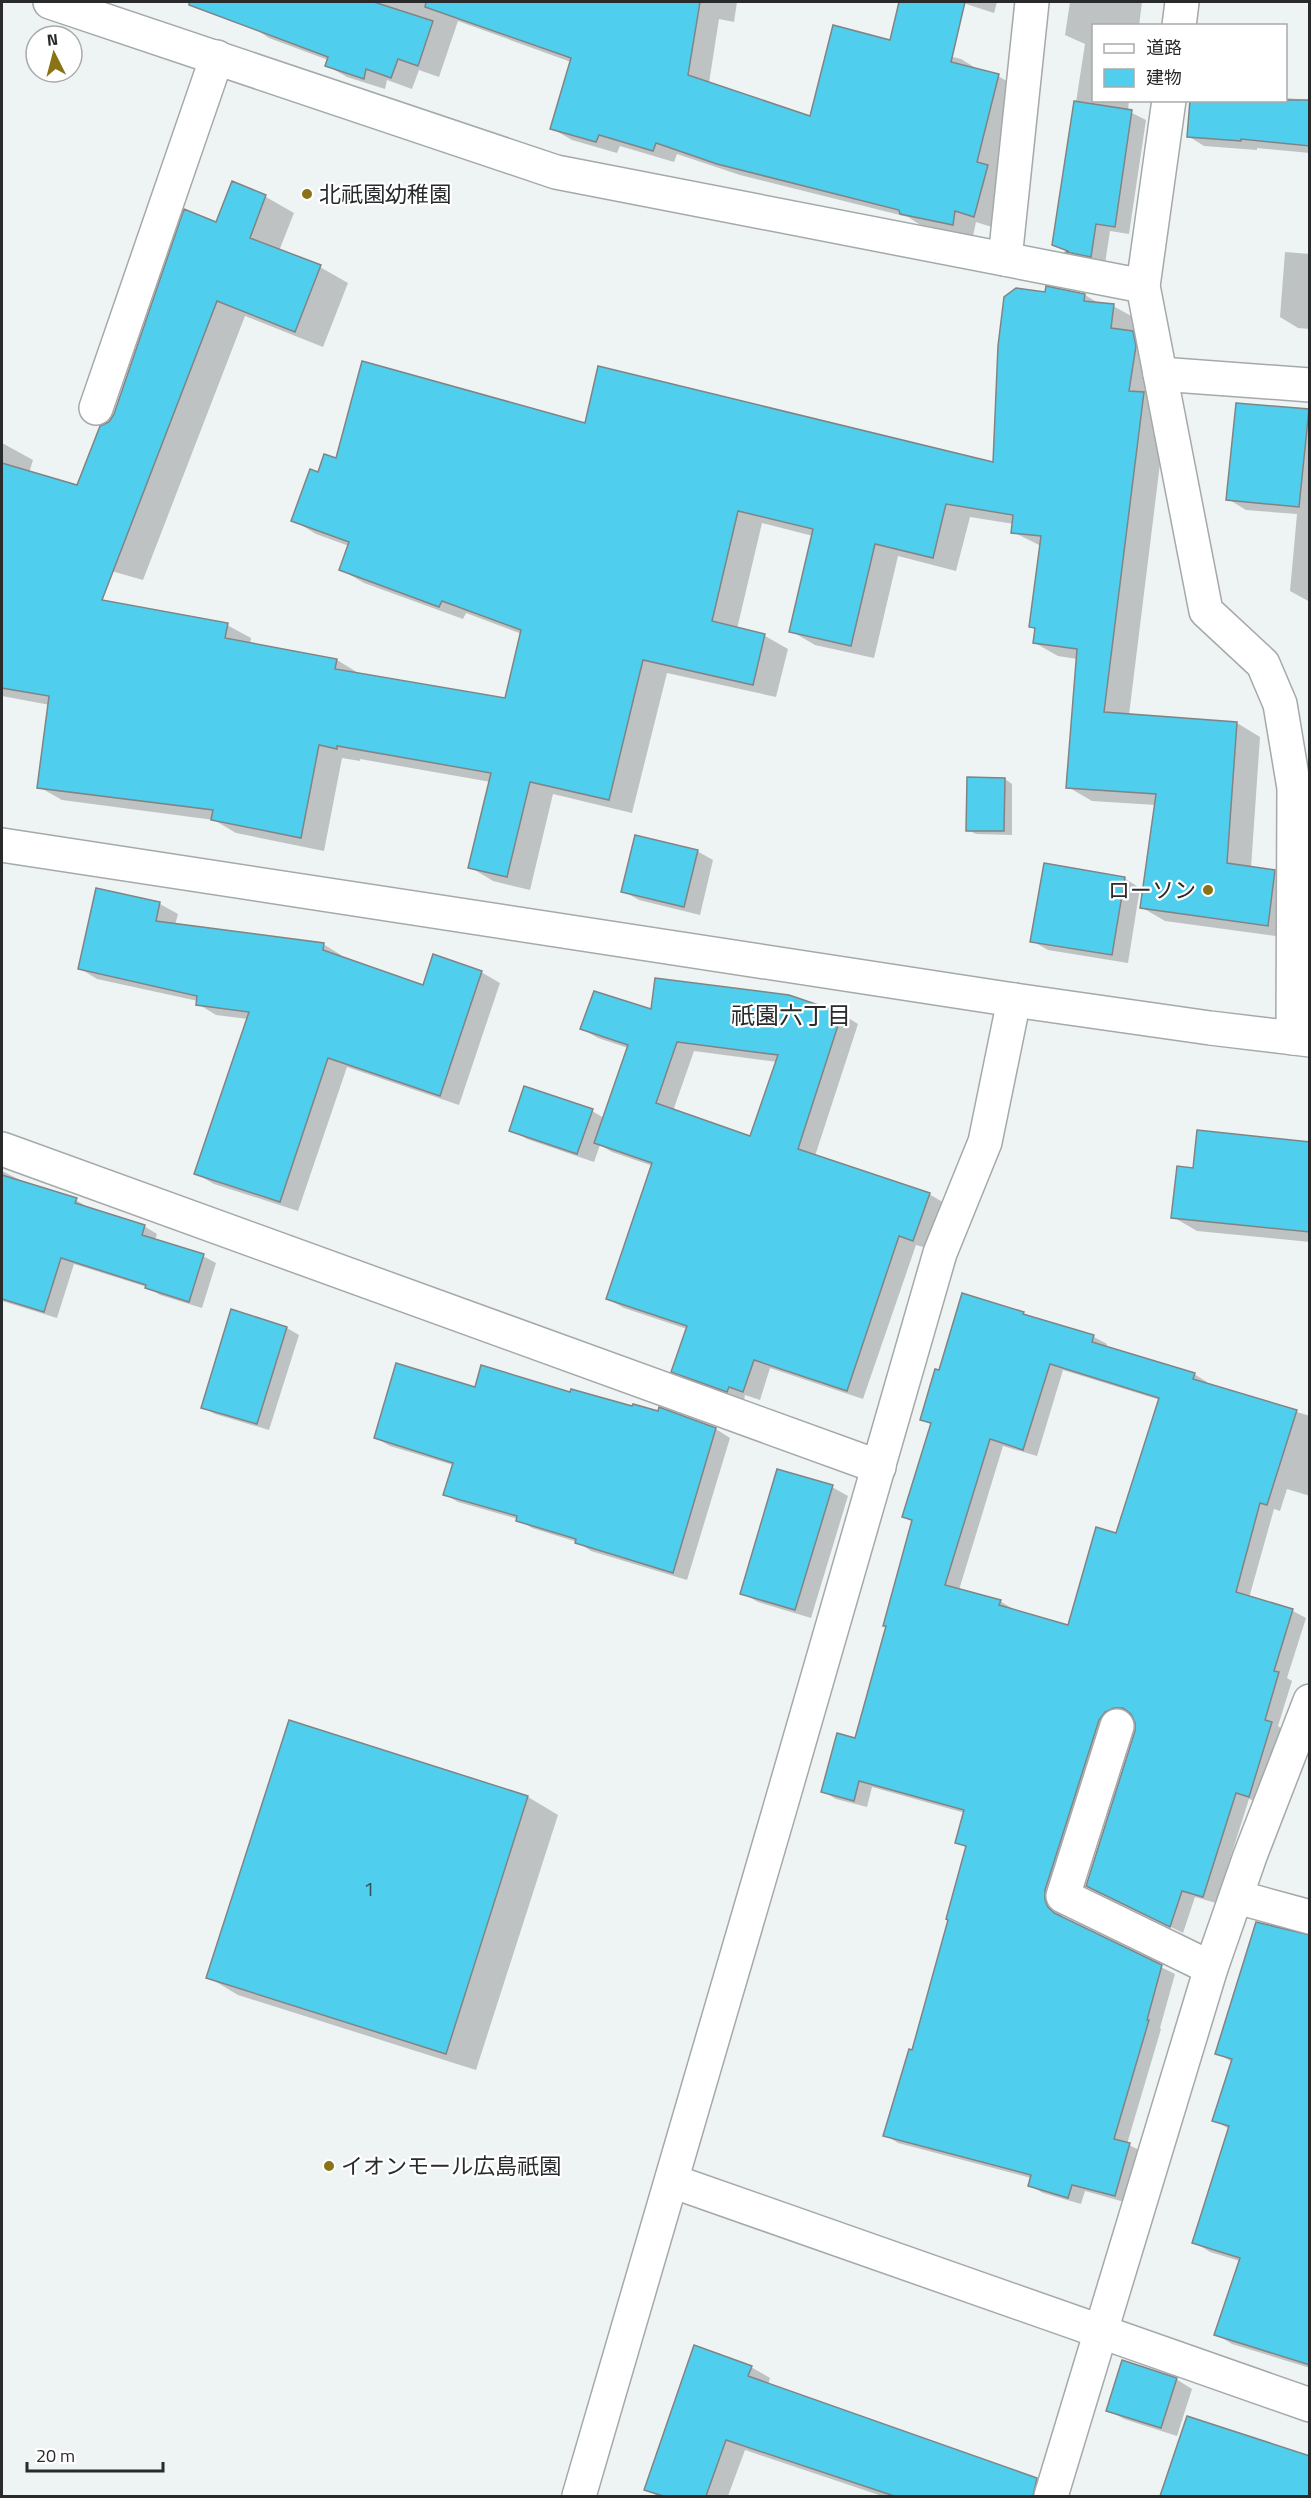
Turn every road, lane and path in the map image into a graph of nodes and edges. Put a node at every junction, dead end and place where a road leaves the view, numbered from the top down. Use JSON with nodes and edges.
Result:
{"nodes":[{"id":1,"x":50,"y":2,"type":"edge"},
{"id":2,"x":1032,"y":2,"type":"edge"},
{"id":3,"x":1182,"y":2,"type":"edge"},
{"id":4,"x":1179,"y":24,"type":"edge"},
{"id":5,"x":217,"y":57,"type":"junction"},
{"id":6,"x":1169,"y":102,"type":"edge"},
{"id":7,"x":1005,"y":259,"type":"junction"},
{"id":8,"x":1143,"y":286,"type":"junction"},
{"id":9,"x":1160,"y":374,"type":"junction"},
{"id":10,"x":1310,"y":385,"type":"edge"},
{"id":11,"x":96,"y":408,"type":"dead end"},
{"id":12,"x":2,"y":845,"type":"edge"},
{"id":13,"x":1014,"y":1000,"type":"junction"},
{"id":14,"x":1301,"y":1039,"type":"edge"},
{"id":15,"x":2,"y":1149,"type":"edge"},
{"id":16,"x":879,"y":1467,"type":"junction"},
{"id":17,"x":1310,"y":1701,"type":"edge"},
{"id":18,"x":1117,"y":1726,"type":"dead end"},
{"id":19,"x":1237,"y":1897,"type":"junction"},
{"id":20,"x":1310,"y":1917,"type":"edge"},
{"id":21,"x":1211,"y":1968,"type":"junction"},
{"id":22,"x":672,"y":2181,"type":"junction"},
{"id":23,"x":1101,"y":2332,"type":"junction"},
{"id":24,"x":1310,"y":2405,"type":"edge"},
{"id":25,"x":579,"y":2496,"type":"edge"},
{"id":26,"x":1051,"y":2496,"type":"edge"}],
"edges":[{"from":1,"to":5,"type":"street"},
{"from":2,"to":7,"type":"street"},
{"from":3,"to":4,"type":"street"},
{"from":5,"to":7,"type":"street"},
{"from":5,"to":11,"type":"street"},
{"from":6,"to":8,"type":"street"},
{"from":7,"to":8,"type":"street"},
{"from":8,"to":9,"type":"street"},
{"from":9,"to":10,"type":"street"},
{"from":9,"to":14,"type":"street"},
{"from":12,"to":13,"type":"street"},
{"from":13,"to":14,"type":"street"},
{"from":13,"to":16,"type":"street"},
{"from":15,"to":16,"type":"street"},
{"from":16,"to":22,"type":"street"},
{"from":17,"to":19,"type":"street"},
{"from":18,"to":21,"type":"street"},
{"from":19,"to":20,"type":"street"},
{"from":19,"to":21,"type":"street"},
{"from":21,"to":23,"type":"street"},
{"from":22,"to":23,"type":"street"},
{"from":22,"to":25,"type":"street"},
{"from":23,"to":24,"type":"street"},
{"from":23,"to":26,"type":"street"}]}
